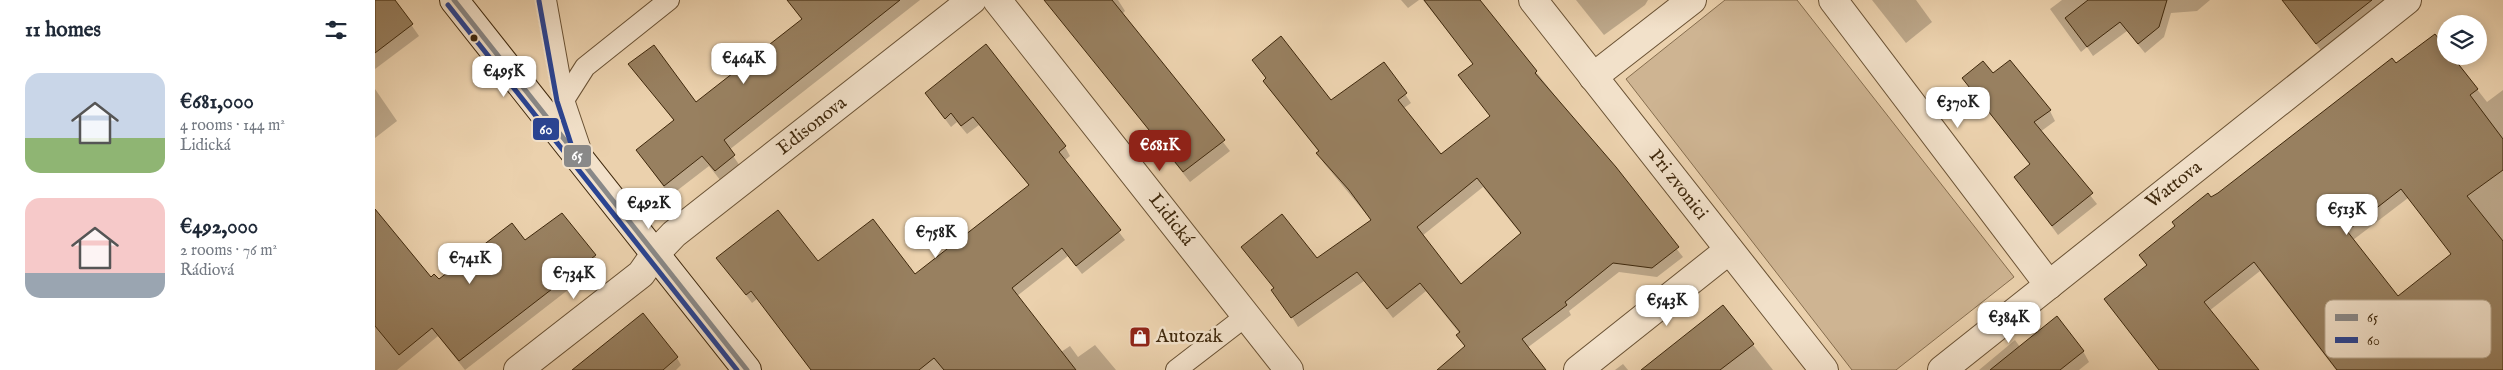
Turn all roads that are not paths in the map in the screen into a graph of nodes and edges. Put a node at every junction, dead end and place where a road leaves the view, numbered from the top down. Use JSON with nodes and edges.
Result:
{"nodes":[{"id":1,"x":454,"y":0,"type":"edge"},
{"id":2,"x":546,"y":0,"type":"edge"},
{"id":3,"x":669,"y":0,"type":"edge"},
{"id":4,"x":972,"y":0,"type":"edge"},
{"id":5,"x":997,"y":0,"type":"edge"},
{"id":6,"x":1533,"y":0,"type":"edge"},
{"id":7,"x":1692,"y":0,"type":"edge"},
{"id":8,"x":1833,"y":0,"type":"edge"},
{"id":9,"x":2407,"y":0,"type":"edge"},
{"id":10,"x":1593,"y":76,"type":"junction"},
{"id":11,"x":564,"y":100,"type":"junction"},
{"id":12,"x":588,"y":170,"type":"junction"},
{"id":13,"x":1729,"y":250,"type":"junction"},
{"id":14,"x":655,"y":254,"type":"junction"},
{"id":15,"x":2049,"y":285,"type":"junction"},
{"id":16,"x":1246,"y":316,"type":"junction"},
{"id":17,"x":518,"y":370,"type":"edge"},
{"id":18,"x":747,"y":370,"type":"edge"},
{"id":19,"x":1176,"y":370,"type":"edge"},
{"id":20,"x":1289,"y":370,"type":"edge"},
{"id":21,"x":1578,"y":370,"type":"edge"},
{"id":22,"x":1824,"y":370,"type":"edge"},
{"id":23,"x":1942,"y":370,"type":"edge"}],
"edges":[{"from":1,"to":12,"type":"street"},
{"from":2,"to":11,"type":"lane"},
{"from":3,"to":11,"type":"lane"},
{"from":4,"to":14,"type":"street","name":"Edisonova"},
{"from":5,"to":16,"type":"street","name":"Lidická"},
{"from":6,"to":10,"type":"street","name":"Pri zvonici"},
{"from":7,"to":10,"type":"street"},
{"from":8,"to":15,"type":"street"},
{"from":9,"to":15,"type":"street","name":"Wattova"},
{"from":10,"to":13,"type":"street","name":"Pri zvonici"},
{"from":11,"to":12,"type":"lane"},
{"from":12,"to":14,"type":"street"},
{"from":13,"to":21,"type":"street"},
{"from":13,"to":22,"type":"street","name":"Pri zvonici"},
{"from":14,"to":17,"type":"street","name":"Edisonova"},
{"from":14,"to":18,"type":"street"},
{"from":15,"to":23,"type":"street","name":"Wattova"},
{"from":16,"to":19,"type":"lane"},
{"from":16,"to":20,"type":"street","name":"Lidická"}]}
